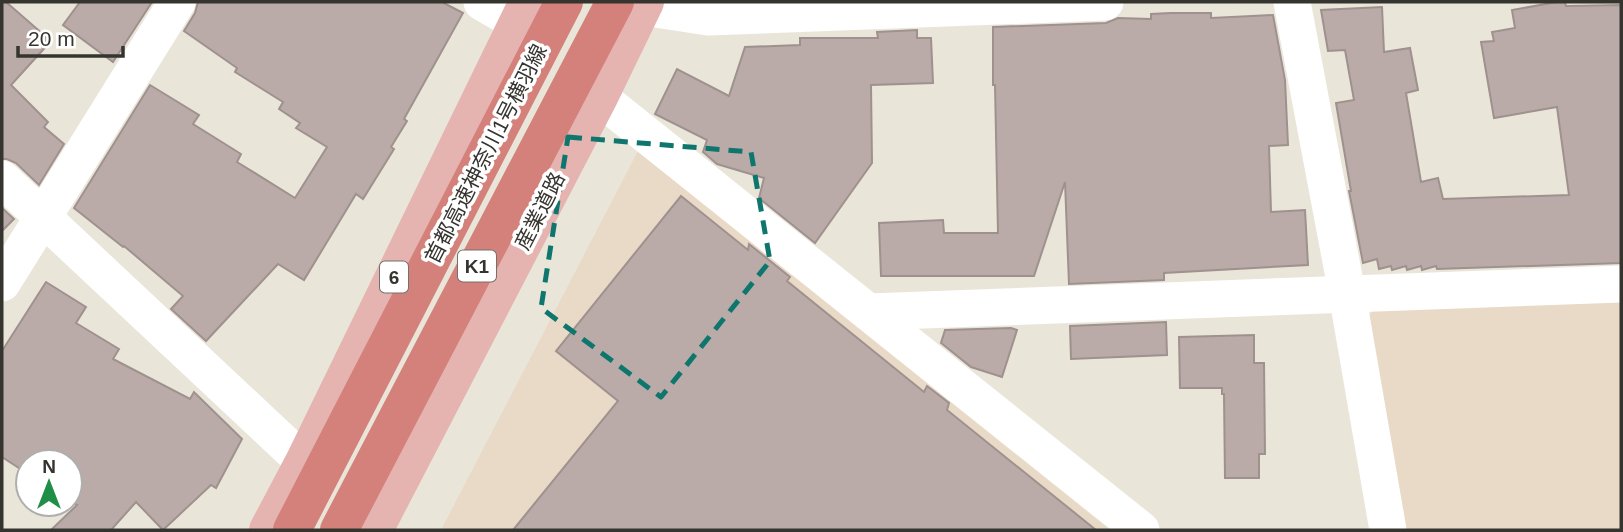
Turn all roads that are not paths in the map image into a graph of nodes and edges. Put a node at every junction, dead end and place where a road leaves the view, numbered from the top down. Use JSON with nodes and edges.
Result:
{"nodes":[{"id":1,"x":177,"y":2,"type":"edge"},
{"id":2,"x":482,"y":2,"type":"edge"},
{"id":3,"x":564,"y":2,"type":"edge"},
{"id":4,"x":1105,"y":2,"type":"edge"},
{"id":5,"x":1292,"y":2,"type":"edge"},
{"id":6,"x":634,"y":3,"type":"edge"},
{"id":7,"x":523,"y":12,"type":"edge"},
{"id":8,"x":599,"y":97,"type":"junction"},
{"id":9,"x":2,"y":179,"type":"edge"},
{"id":10,"x":43,"y":217,"type":"junction"},
{"id":11,"x":2,"y":283,"type":"edge"},
{"id":12,"x":1621,"y":284,"type":"edge"},
{"id":13,"x":1347,"y":293,"type":"junction"},
{"id":14,"x":869,"y":312,"type":"junction"},
{"id":15,"x":304,"y":462,"type":"junction"},
{"id":16,"x":268,"y":530,"type":"edge"},
{"id":17,"x":292,"y":530,"type":"edge"},
{"id":18,"x":339,"y":530,"type":"edge"},
{"id":19,"x":374,"y":530,"type":"edge"},
{"id":20,"x":1141,"y":530,"type":"edge"},
{"id":21,"x":1388,"y":530,"type":"edge"}],
"edges":[{"from":1,"to":10,"type":"street"},
{"from":2,"to":7,"type":"street"},
{"from":3,"to":17,"type":"highway","name":"首都高速神奈川1号横羽線","number":"K1"},
{"from":4,"to":6,"type":"street"},
{"from":5,"to":13,"type":"street"},
{"from":6,"to":8,"type":"main road","name":"産業道路"},
{"from":6,"to":18,"type":"highway","name":"首都高速神奈川1号横羽線","number":"K1"},
{"from":7,"to":15,"type":"main road","number":"6"},
{"from":8,"to":14,"type":"street"},
{"from":8,"to":19,"type":"main road","name":"産業道路"},
{"from":9,"to":10,"type":"street"},
{"from":10,"to":11,"type":"street"},
{"from":10,"to":15,"type":"street"},
{"from":12,"to":13,"type":"street"},
{"from":13,"to":14,"type":"street"},
{"from":13,"to":21,"type":"street"},
{"from":14,"to":20,"type":"street"},
{"from":15,"to":16,"type":"main road","number":"6"}]}
